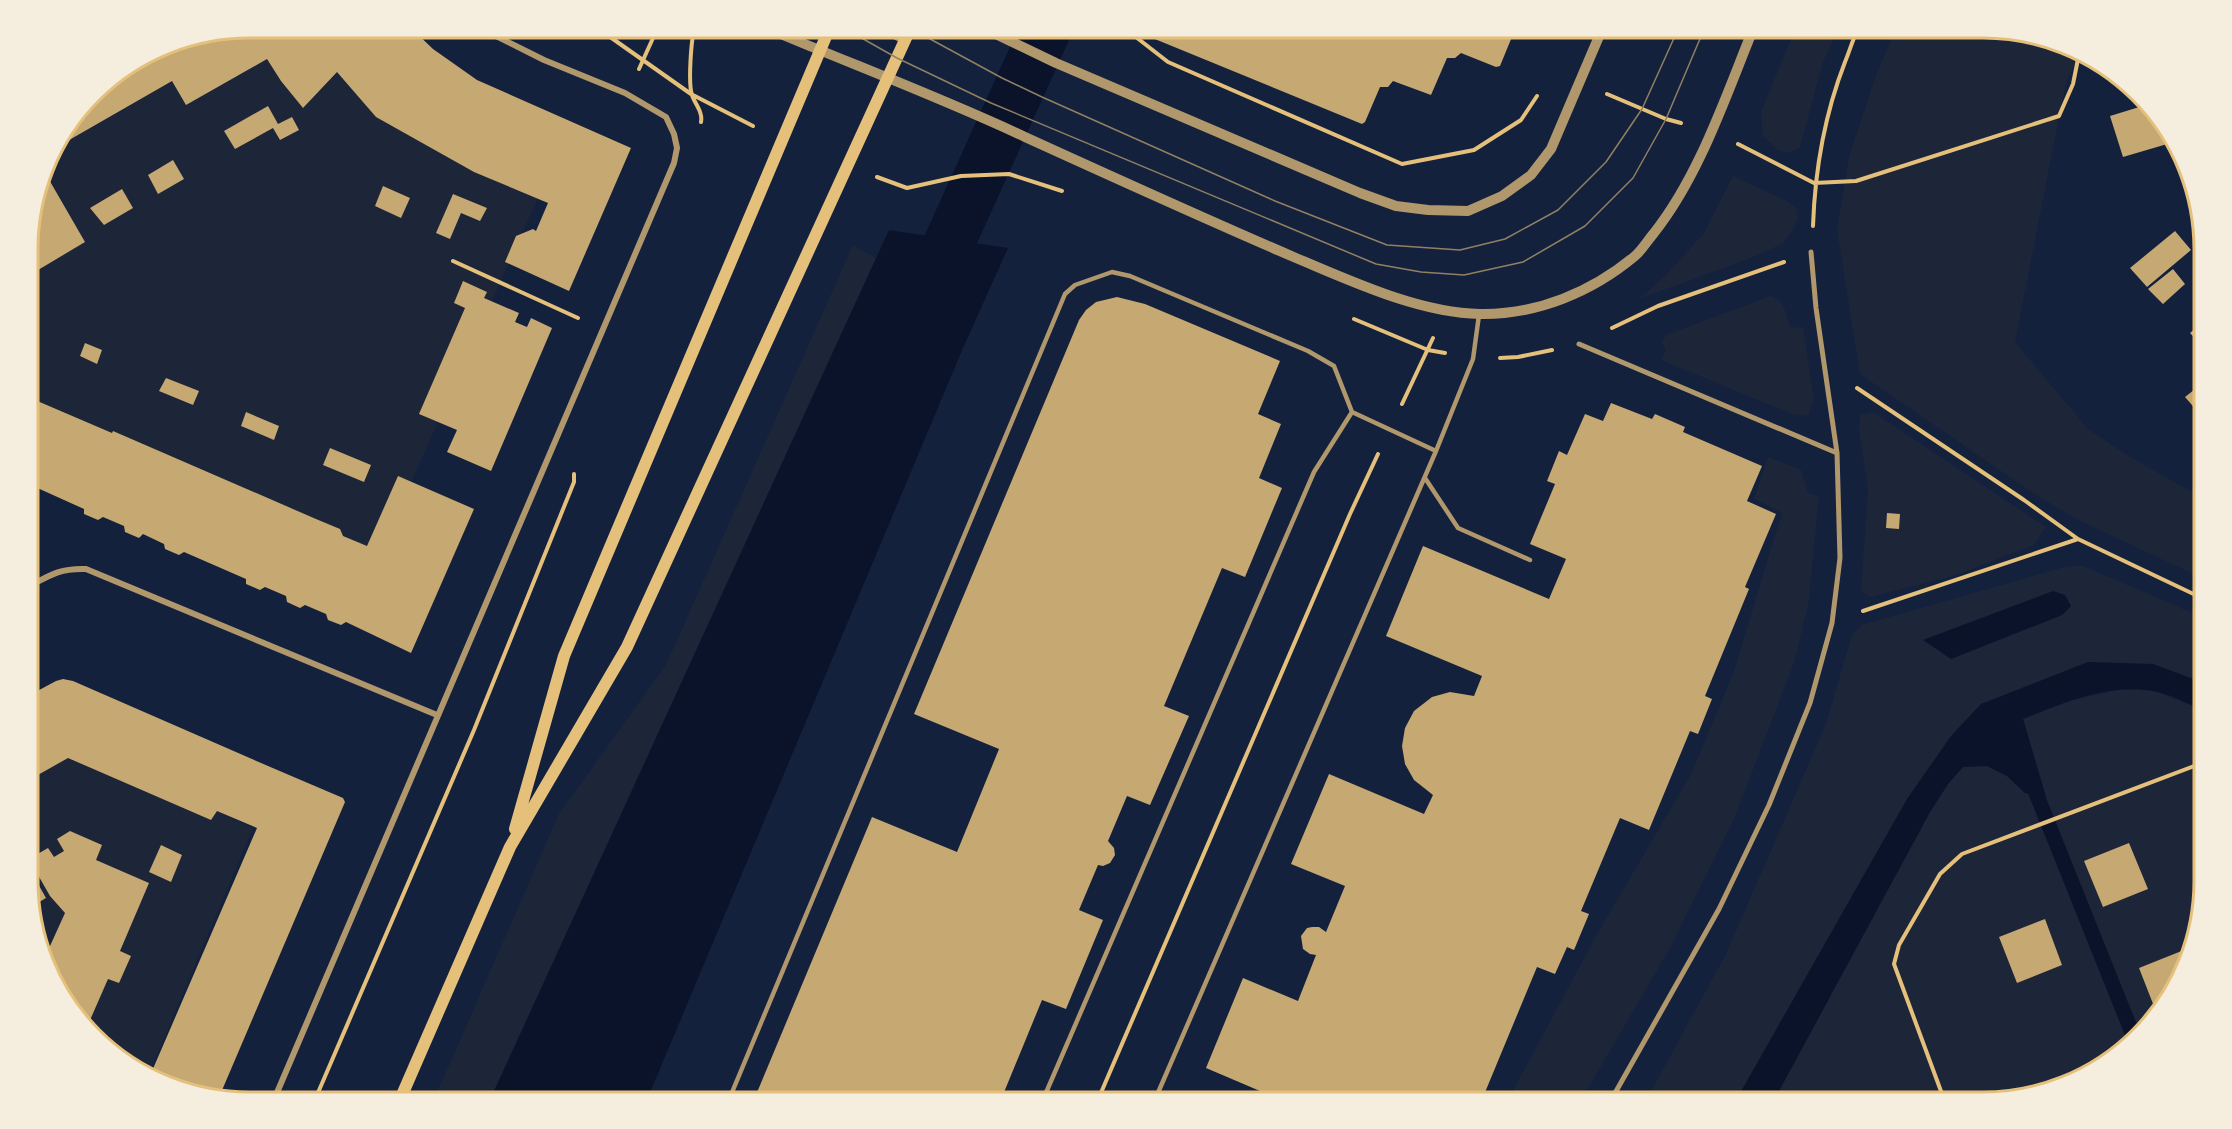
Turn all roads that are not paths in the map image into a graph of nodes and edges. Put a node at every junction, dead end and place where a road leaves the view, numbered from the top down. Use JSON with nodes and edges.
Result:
{"nodes":[{"id":1,"x":500,"y":38,"type":"edge"},
{"id":2,"x":790,"y":38,"type":"edge"},
{"id":3,"x":825,"y":38,"type":"edge"},
{"id":4,"x":897,"y":38,"type":"edge"},
{"id":5,"x":906,"y":38,"type":"edge"},
{"id":6,"x":1006,"y":38,"type":"edge"},
{"id":7,"x":1599,"y":38,"type":"edge"},
{"id":8,"x":1749,"y":38,"type":"edge"},
{"id":9,"x":904,"y":42,"type":"junction"},
{"id":10,"x":820,"y":51,"type":"junction"},
{"id":11,"x":887,"y":79,"type":"junction"},
{"id":12,"x":1811,"y":252,"type":"road end"},
{"id":13,"x":1480,"y":314,"type":"junction"},
{"id":14,"x":1579,"y":344,"type":"dead end"},
{"id":15,"x":1352,"y":412,"type":"junction"},
{"id":16,"x":1436,"y":450,"type":"junction"},
{"id":17,"x":1837,"y":453,"type":"junction"},
{"id":18,"x":1425,"y":478,"type":"junction"},
{"id":19,"x":1530,"y":560,"type":"dead end"},
{"id":20,"x":38,"y":581,"type":"edge"},
{"id":21,"x":437,"y":715,"type":"junction"},
{"id":22,"x":510,"y":847,"type":"junction"},
{"id":23,"x":1159,"y":1091,"type":"edge"},
{"id":24,"x":1616,"y":1091,"type":"edge"},
{"id":25,"x":277,"y":1092,"type":"edge"},
{"id":26,"x":403,"y":1092,"type":"edge"},
{"id":27,"x":732,"y":1092,"type":"edge"},
{"id":28,"x":1047,"y":1092,"type":"edge"}],
"edges":[{"from":1,"to":21,"type":"street"},
{"from":2,"to":10,"type":"street"},
{"from":3,"to":10,"type":"main road"},
{"from":4,"to":9,"type":"lane"},
{"from":5,"to":9,"type":"main road"},
{"from":6,"to":7,"type":"street"},
{"from":8,"to":13,"type":"street"},
{"from":9,"to":11,"type":"main road"},
{"from":10,"to":11,"type":"street"},
{"from":10,"to":22,"type":"main road"},
{"from":11,"to":13,"type":"street"},
{"from":11,"to":22,"type":"main road"},
{"from":12,"to":17,"type":"street"},
{"from":13,"to":16,"type":"lane"},
{"from":14,"to":17,"type":"street"},
{"from":15,"to":16,"type":"lane"},
{"from":15,"to":27,"type":"lane"},
{"from":15,"to":28,"type":"lane"},
{"from":16,"to":18,"type":"lane"},
{"from":17,"to":24,"type":"street"},
{"from":18,"to":19,"type":"lane"},
{"from":18,"to":23,"type":"lane"},
{"from":20,"to":21,"type":"street"},
{"from":21,"to":25,"type":"street"},
{"from":22,"to":26,"type":"main road"}]}
